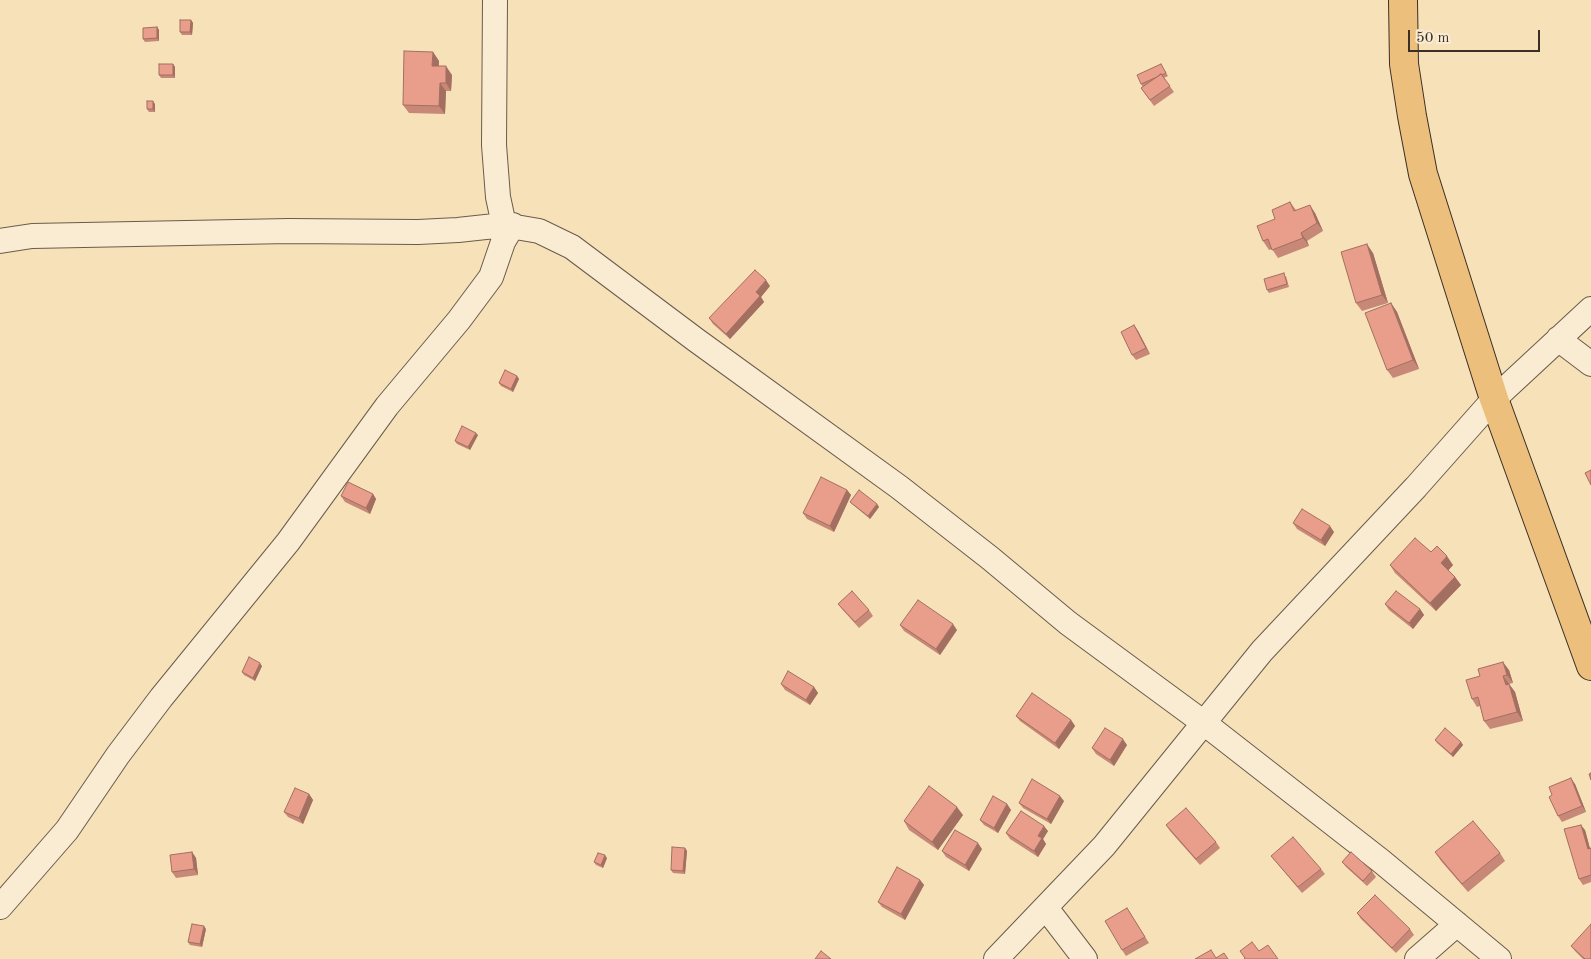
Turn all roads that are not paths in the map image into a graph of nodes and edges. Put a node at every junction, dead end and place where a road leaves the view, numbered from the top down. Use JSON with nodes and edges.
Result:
{"nodes":[{"id":1,"x":495,"y":0,"type":"edge"},
{"id":2,"x":1403,"y":0,"type":"edge"},
{"id":3,"x":508,"y":225,"type":"junction"},
{"id":4,"x":0,"y":241,"type":"edge"},
{"id":5,"x":1591,"y":309,"type":"edge"},
{"id":6,"x":1558,"y":339,"type":"junction"},
{"id":7,"x":1591,"y":364,"type":"edge"},
{"id":8,"x":1494,"y":399,"type":"junction"},
{"id":9,"x":1591,"y":666,"type":"edge"},
{"id":10,"x":1204,"y":723,"type":"junction"},
{"id":11,"x":0,"y":907,"type":"edge"},
{"id":12,"x":1046,"y":908,"type":"junction"},
{"id":13,"x":1457,"y":924,"type":"junction"},
{"id":14,"x":996,"y":959,"type":"edge"},
{"id":15,"x":1084,"y":959,"type":"edge"},
{"id":16,"x":1418,"y":959,"type":"edge"},
{"id":17,"x":1499,"y":959,"type":"edge"}],
"edges":[{"from":1,"to":3,"type":"street"},
{"from":2,"to":8,"type":"main road"},
{"from":3,"to":4,"type":"street"},
{"from":3,"to":10,"type":"street"},
{"from":3,"to":11,"type":"street"},
{"from":5,"to":6,"type":"street"},
{"from":6,"to":7,"type":"street"},
{"from":6,"to":8,"type":"street"},
{"from":8,"to":9,"type":"main road"},
{"from":8,"to":10,"type":"street"},
{"from":10,"to":12,"type":"street"},
{"from":10,"to":13,"type":"street"},
{"from":12,"to":14,"type":"street"},
{"from":12,"to":15,"type":"street"},
{"from":13,"to":16,"type":"street"},
{"from":13,"to":17,"type":"street"}]}
